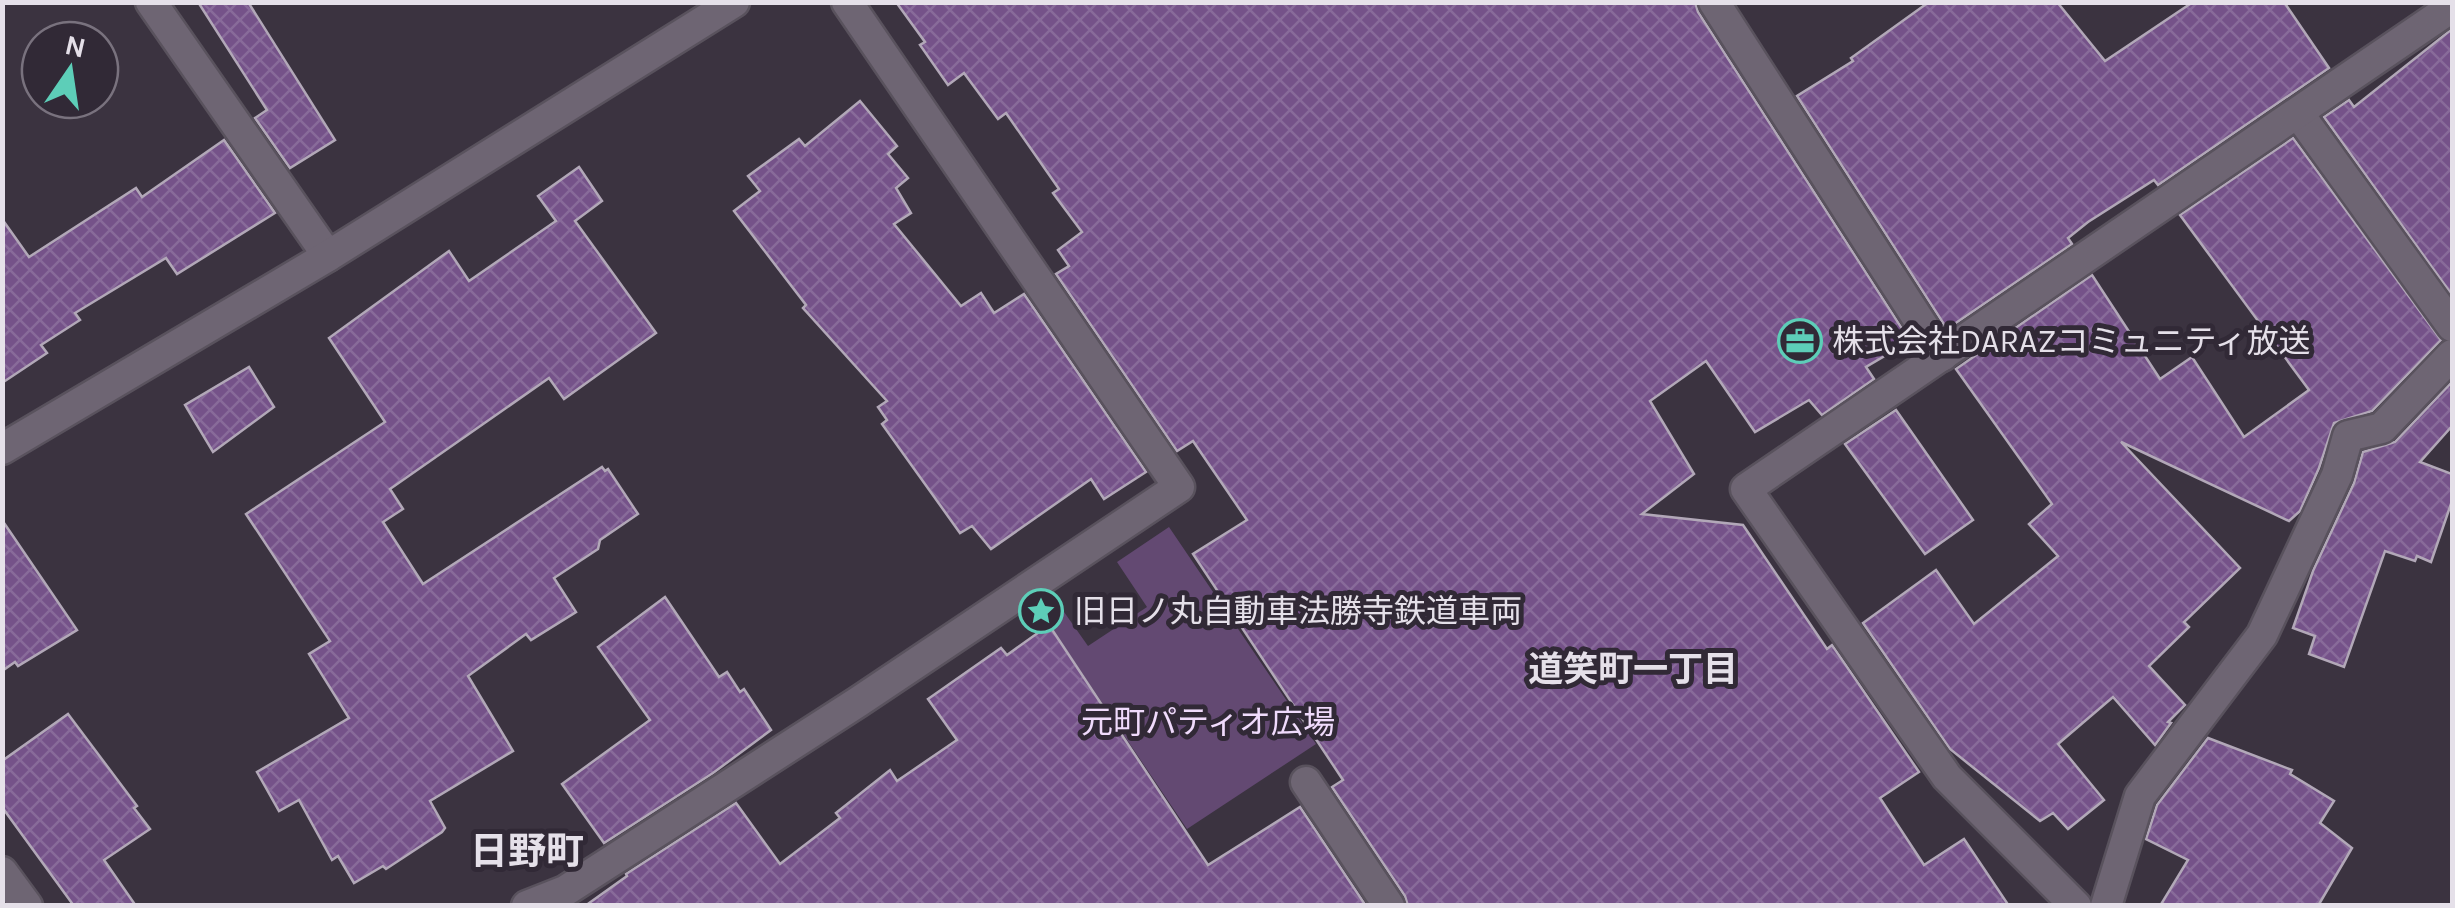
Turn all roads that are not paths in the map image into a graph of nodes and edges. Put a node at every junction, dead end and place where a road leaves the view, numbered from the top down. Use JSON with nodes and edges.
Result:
{"nodes":[{"id":1,"x":152,"y":2,"type":"edge"},
{"id":2,"x":734,"y":2,"type":"edge"},
{"id":3,"x":847,"y":2,"type":"edge"},
{"id":4,"x":1714,"y":2,"type":"edge"},
{"id":5,"x":2452,"y":7,"type":"edge"},
{"id":6,"x":2298,"y":113,"type":"junction"},
{"id":7,"x":328,"y":256,"type":"junction"},
{"id":8,"x":2452,"y":326,"type":"edge"},
{"id":9,"x":2452,"y":355,"type":"edge"},
{"id":10,"x":1942,"y":356,"type":"junction"},
{"id":11,"x":2,"y":449,"type":"edge"},
{"id":12,"x":1306,"y":782,"type":"dead end"},
{"id":13,"x":2,"y":872,"type":"edge"},
{"id":14,"x":27,"y":906,"type":"edge"},
{"id":15,"x":527,"y":906,"type":"edge"},
{"id":16,"x":1389,"y":906,"type":"edge"},
{"id":17,"x":2076,"y":906,"type":"edge"},
{"id":18,"x":2106,"y":906,"type":"edge"}],
"edges":[{"from":1,"to":7,"type":"street"},
{"from":2,"to":7,"type":"street"},
{"from":3,"to":15,"type":"street"},
{"from":4,"to":10,"type":"street"},
{"from":5,"to":6,"type":"street"},
{"from":6,"to":8,"type":"street"},
{"from":6,"to":10,"type":"street"},
{"from":7,"to":11,"type":"street"},
{"from":9,"to":18,"type":"street"},
{"from":10,"to":17,"type":"street"},
{"from":12,"to":16,"type":"street"},
{"from":13,"to":14,"type":"street"}]}
